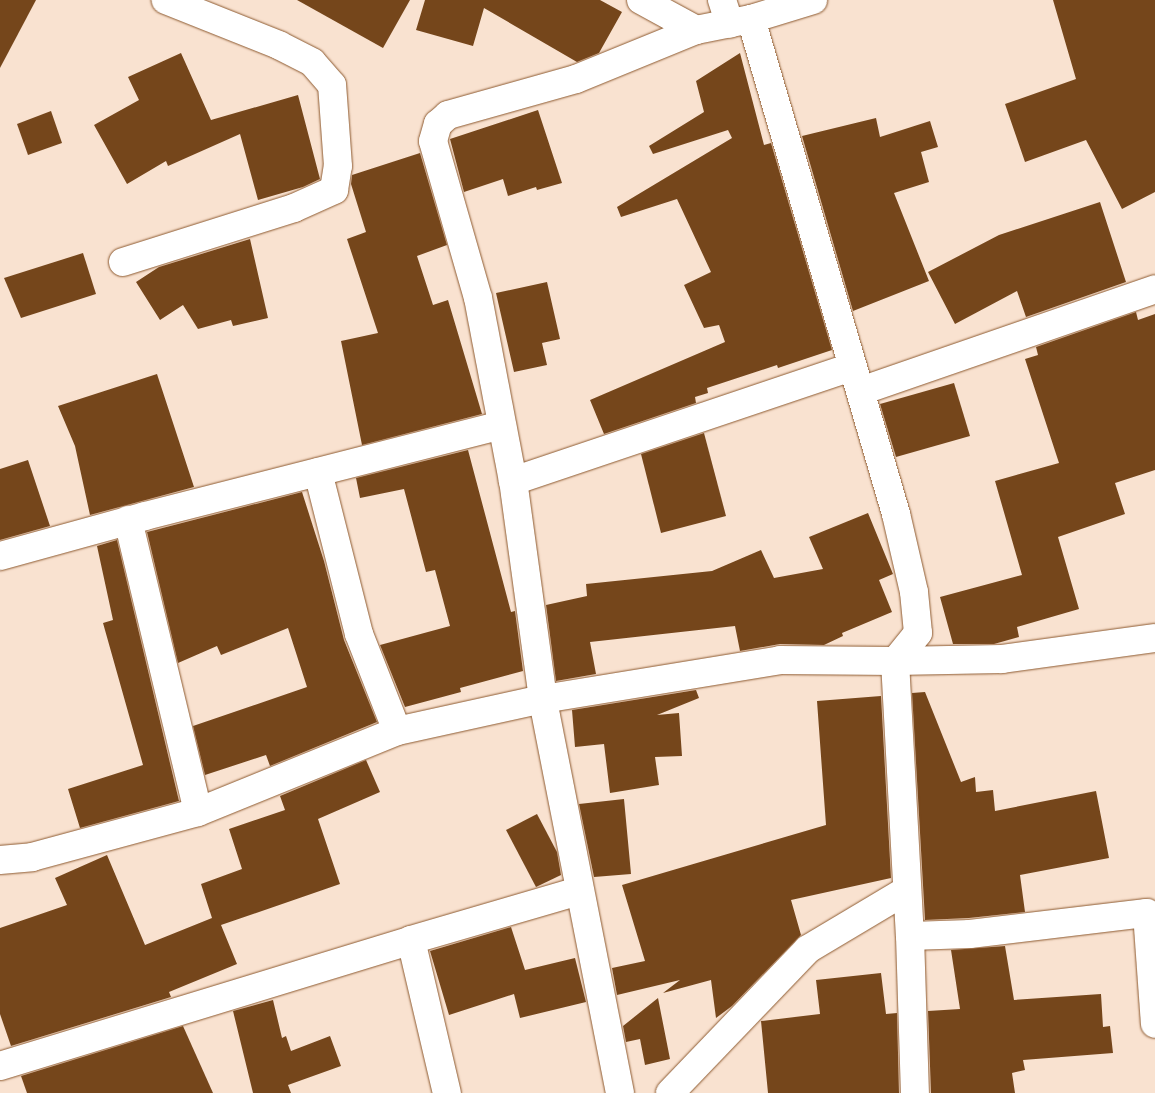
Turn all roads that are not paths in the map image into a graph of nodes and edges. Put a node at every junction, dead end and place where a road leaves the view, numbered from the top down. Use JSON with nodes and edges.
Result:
{"nodes":[{"id":1,"x":166,"y":0,"type":"edge"},
{"id":2,"x":641,"y":0,"type":"edge"},
{"id":3,"x":812,"y":0,"type":"edge"},
{"id":4,"x":734,"y":14,"type":"edge"},
{"id":5,"x":696,"y":30,"type":"junction"},
{"id":6,"x":123,"y":262,"type":"dead end"},
{"id":7,"x":1155,"y":289,"type":"edge"},
{"id":8,"x":857,"y":379,"type":"junction"},
{"id":9,"x":502,"y":425,"type":"junction"},
{"id":10,"x":318,"y":472,"type":"junction"},
{"id":11,"x":513,"y":481,"type":"junction"},
{"id":12,"x":128,"y":520,"type":"junction"},
{"id":13,"x":0,"y":556,"type":"edge"},
{"id":14,"x":1155,"y":638,"type":"edge"},
{"id":15,"x":894,"y":662,"type":"junction"},
{"id":16,"x":544,"y":699,"type":"junction"},
{"id":17,"x":397,"y":731,"type":"junction"},
{"id":18,"x":198,"y":812,"type":"junction"},
{"id":19,"x":0,"y":860,"type":"edge"},
{"id":20,"x":907,"y":890,"type":"junction"},
{"id":21,"x":579,"y":891,"type":"junction"},
{"id":22,"x":910,"y":936,"type":"junction"},
{"id":23,"x":411,"y":940,"type":"junction"},
{"id":24,"x":1155,"y":1024,"type":"edge"},
{"id":25,"x":0,"y":1066,"type":"edge"},
{"id":26,"x":447,"y":1093,"type":"edge"},
{"id":27,"x":620,"y":1093,"type":"edge"},
{"id":28,"x":670,"y":1093,"type":"edge"},
{"id":29,"x":915,"y":1093,"type":"edge"}],
"edges":[{"from":1,"to":6,"type":"street"},
{"from":2,"to":5,"type":"street"},
{"from":3,"to":4,"type":"street"},
{"from":4,"to":5,"type":"street"},
{"from":4,"to":8,"type":"street"},
{"from":5,"to":9,"type":"street"},
{"from":7,"to":8,"type":"street"},
{"from":8,"to":11,"type":"street"},
{"from":8,"to":15,"type":"street"},
{"from":9,"to":10,"type":"street"},
{"from":9,"to":11,"type":"street"},
{"from":10,"to":12,"type":"street"},
{"from":10,"to":17,"type":"street"},
{"from":11,"to":16,"type":"street"},
{"from":12,"to":13,"type":"street"},
{"from":12,"to":18,"type":"street"},
{"from":14,"to":15,"type":"street"},
{"from":15,"to":16,"type":"street"},
{"from":15,"to":20,"type":"street"},
{"from":16,"to":17,"type":"street"},
{"from":16,"to":21,"type":"street"},
{"from":17,"to":18,"type":"street"},
{"from":18,"to":19,"type":"street"},
{"from":20,"to":22,"type":"street"},
{"from":20,"to":28,"type":"street"},
{"from":21,"to":23,"type":"street"},
{"from":21,"to":27,"type":"street"},
{"from":22,"to":24,"type":"street"},
{"from":22,"to":29,"type":"street"},
{"from":23,"to":25,"type":"street"},
{"from":23,"to":26,"type":"street"}]}
